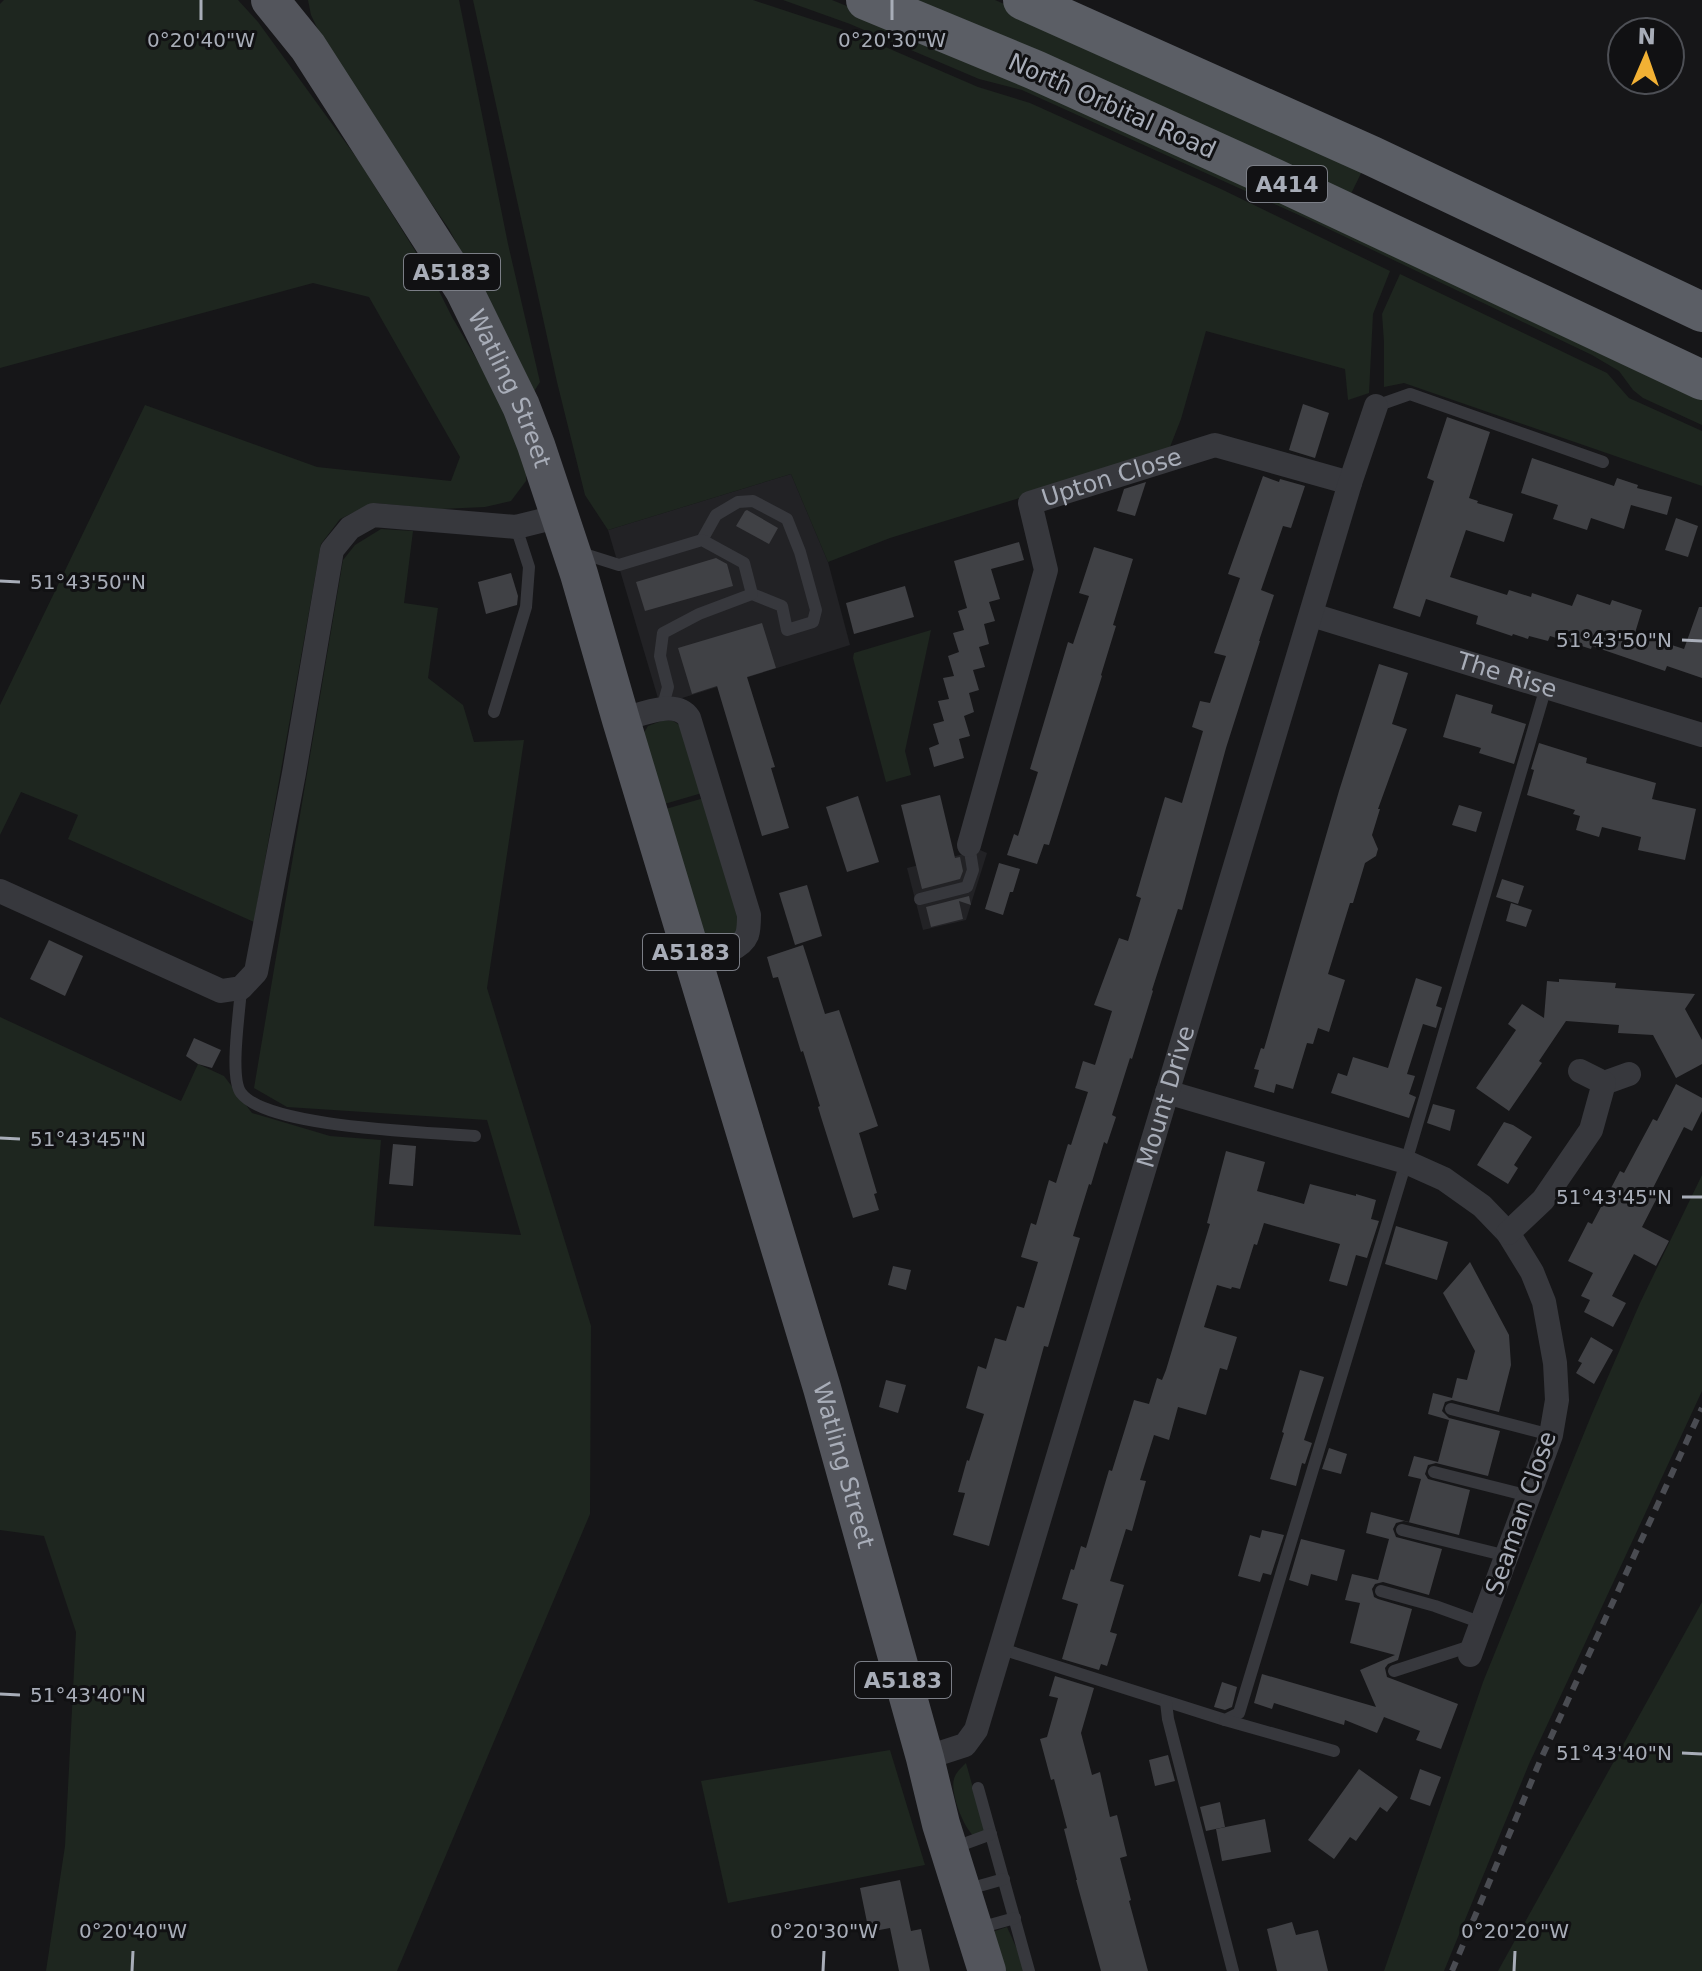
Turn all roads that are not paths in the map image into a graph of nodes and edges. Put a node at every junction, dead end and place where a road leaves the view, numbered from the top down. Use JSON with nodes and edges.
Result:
{"nodes":[{"id":1,"x":270,"y":0,"type":"edge"},
{"id":2,"x":298,"y":0,"type":"edge"},
{"id":3,"x":866,"y":0,"type":"edge"},
{"id":4,"x":1023,"y":0,"type":"edge"},
{"id":5,"x":308,"y":47,"type":"junction"},
{"id":6,"x":1702,"y":312,"type":"edge"},
{"id":7,"x":1702,"y":380,"type":"edge"},
{"id":8,"x":1376,"y":406,"type":"joint"},
{"id":9,"x":1603,"y":462,"type":"dead end"},
{"id":10,"x":1350,"y":483,"type":"junction"},
{"id":11,"x":516,"y":527,"type":"junction"},
{"id":12,"x":565,"y":533,"type":"junction"},
{"id":13,"x":702,"y":540,"type":"junction"},
{"id":14,"x":752,"y":594,"type":"junction"},
{"id":15,"x":1312,"y":615,"type":"junction"},
{"id":16,"x":1546,"y":687,"type":"junction"},
{"id":17,"x":662,"y":709,"type":"junction"},
{"id":18,"x":494,"y":712,"type":"dead end"},
{"id":19,"x":621,"y":720,"type":"junction"},
{"id":20,"x":1702,"y":735,"type":"edge"},
{"id":21,"x":969,"y":845,"type":"joint"},
{"id":22,"x":0,"y":891,"type":"edge"},
{"id":23,"x":920,"y":899,"type":"dead end"},
{"id":24,"x":694,"y":961,"type":"junction"},
{"id":25,"x":241,"y":988,"type":"junction"},
{"id":26,"x":1580,"y":1071,"type":"dead end"},
{"id":27,"x":1629,"y":1074,"type":"dead end"},
{"id":28,"x":1604,"y":1083,"type":"junction"},
{"id":29,"x":1167,"y":1092,"type":"junction"},
{"id":30,"x":475,"y":1136,"type":"dead end"},
{"id":31,"x":1406,"y":1162,"type":"junction"},
{"id":32,"x":1508,"y":1233,"type":"junction"},
{"id":33,"x":1451,"y":1409,"type":"dead end"},
{"id":34,"x":1551,"y":1435,"type":"junction"},
{"id":35,"x":1434,"y":1472,"type":"dead end"},
{"id":36,"x":1529,"y":1496,"type":"junction"},
{"id":37,"x":1402,"y":1530,"type":"dead end"},
{"id":38,"x":1507,"y":1556,"type":"junction"},
{"id":39,"x":1381,"y":1591,"type":"dead end"},
{"id":40,"x":1475,"y":1641,"type":"junction"},
{"id":41,"x":1002,"y":1649,"type":"junction"},
{"id":42,"x":1394,"y":1671,"type":"dead end"},
{"id":43,"x":1166,"y":1702,"type":"junction"},
{"id":44,"x":1225,"y":1720,"type":"junction"},
{"id":45,"x":1334,"y":1751,"type":"dead end"},
{"id":46,"x":925,"y":1758,"type":"junction"},
{"id":47,"x":978,"y":1788,"type":"dead end"},
{"id":48,"x":991,"y":1834,"type":"junction"},
{"id":49,"x":949,"y":1849,"type":"junction"},
{"id":50,"x":1004,"y":1879,"type":"junction"},
{"id":51,"x":962,"y":1891,"type":"junction"},
{"id":52,"x":1015,"y":1918,"type":"junction"},
{"id":53,"x":974,"y":1930,"type":"junction"},
{"id":54,"x":987,"y":1971,"type":"edge"},
{"id":55,"x":1029,"y":1971,"type":"edge"},
{"id":56,"x":1233,"y":1971,"type":"edge"}],
"edges":[{"from":1,"to":5,"type":"main road","number":"A5183"},
{"from":2,"to":5,"type":"main road","number":"A5183"},
{"from":3,"to":7,"type":"highway","name":"North Orbital Road","number":"A414"},
{"from":4,"to":6,"type":"highway","number":"A414"},
{"from":5,"to":12,"type":"main road","name":"Watling Street","number":"A5183"},
{"from":8,"to":9,"type":"lane"},
{"from":8,"to":10,"type":"street","name":"Mount Drive"},
{"from":10,"to":15,"type":"street","name":"Mount Drive"},
{"from":10,"to":21,"type":"street","name":"Upton Close"},
{"from":11,"to":12,"type":"street"},
{"from":11,"to":18,"type":"lane"},
{"from":11,"to":25,"type":"street"},
{"from":12,"to":13,"type":"lane"},
{"from":12,"to":19,"type":"main road","name":"Watling Street","number":"A5183"},
{"from":13,"to":14,"type":"lane"},
{"from":13,"to":14,"type":"lane"},
{"from":14,"to":17,"type":"lane"},
{"from":15,"to":16,"type":"street","name":"The Rise"},
{"from":15,"to":29,"type":"street","name":"Mount Drive"},
{"from":16,"to":20,"type":"street","name":"The Rise"},
{"from":16,"to":31,"type":"lane"},
{"from":17,"to":19,"type":"street"},
{"from":17,"to":24,"type":"street"},
{"from":19,"to":24,"type":"main road","name":"Watling Street","number":"A5183"},
{"from":21,"to":23,"type":"lane"},
{"from":22,"to":25,"type":"street"},
{"from":24,"to":46,"type":"main road","name":"Watling Street","number":"A5183"},
{"from":25,"to":30,"type":"lane"},
{"from":26,"to":28,"type":"street"},
{"from":27,"to":28,"type":"street"},
{"from":28,"to":32,"type":"street"},
{"from":29,"to":31,"type":"street","name":"Seaman Close"},
{"from":29,"to":41,"type":"street","name":"Mount Drive"},
{"from":31,"to":32,"type":"street","name":"Seaman Close"},
{"from":31,"to":44,"type":"lane"},
{"from":32,"to":34,"type":"street","name":"Seaman Close"},
{"from":33,"to":34,"type":"lane"},
{"from":34,"to":36,"type":"street","name":"Seaman Close"},
{"from":35,"to":36,"type":"lane"},
{"from":36,"to":38,"type":"street","name":"Seaman Close"},
{"from":37,"to":38,"type":"lane"},
{"from":38,"to":40,"type":"street","name":"Seaman Close"},
{"from":39,"to":40,"type":"lane"},
{"from":40,"to":42,"type":"lane"},
{"from":41,"to":43,"type":"lane"},
{"from":41,"to":46,"type":"street","name":"Mount Drive"},
{"from":43,"to":44,"type":"lane"},
{"from":43,"to":56,"type":"lane"},
{"from":44,"to":45,"type":"lane"},
{"from":46,"to":49,"type":"main road","name":"Watling Street","number":"A5183"},
{"from":47,"to":48,"type":"lane"},
{"from":48,"to":49,"type":"lane"},
{"from":48,"to":50,"type":"lane"},
{"from":49,"to":51,"type":"main road","name":"Watling Street","number":"A5183"},
{"from":50,"to":51,"type":"lane"},
{"from":50,"to":52,"type":"lane"},
{"from":51,"to":53,"type":"main road","name":"Watling Street","number":"A5183"},
{"from":52,"to":53,"type":"lane"},
{"from":52,"to":55,"type":"lane"},
{"from":53,"to":54,"type":"main road","name":"Watling Street","number":"A5183"}]}
